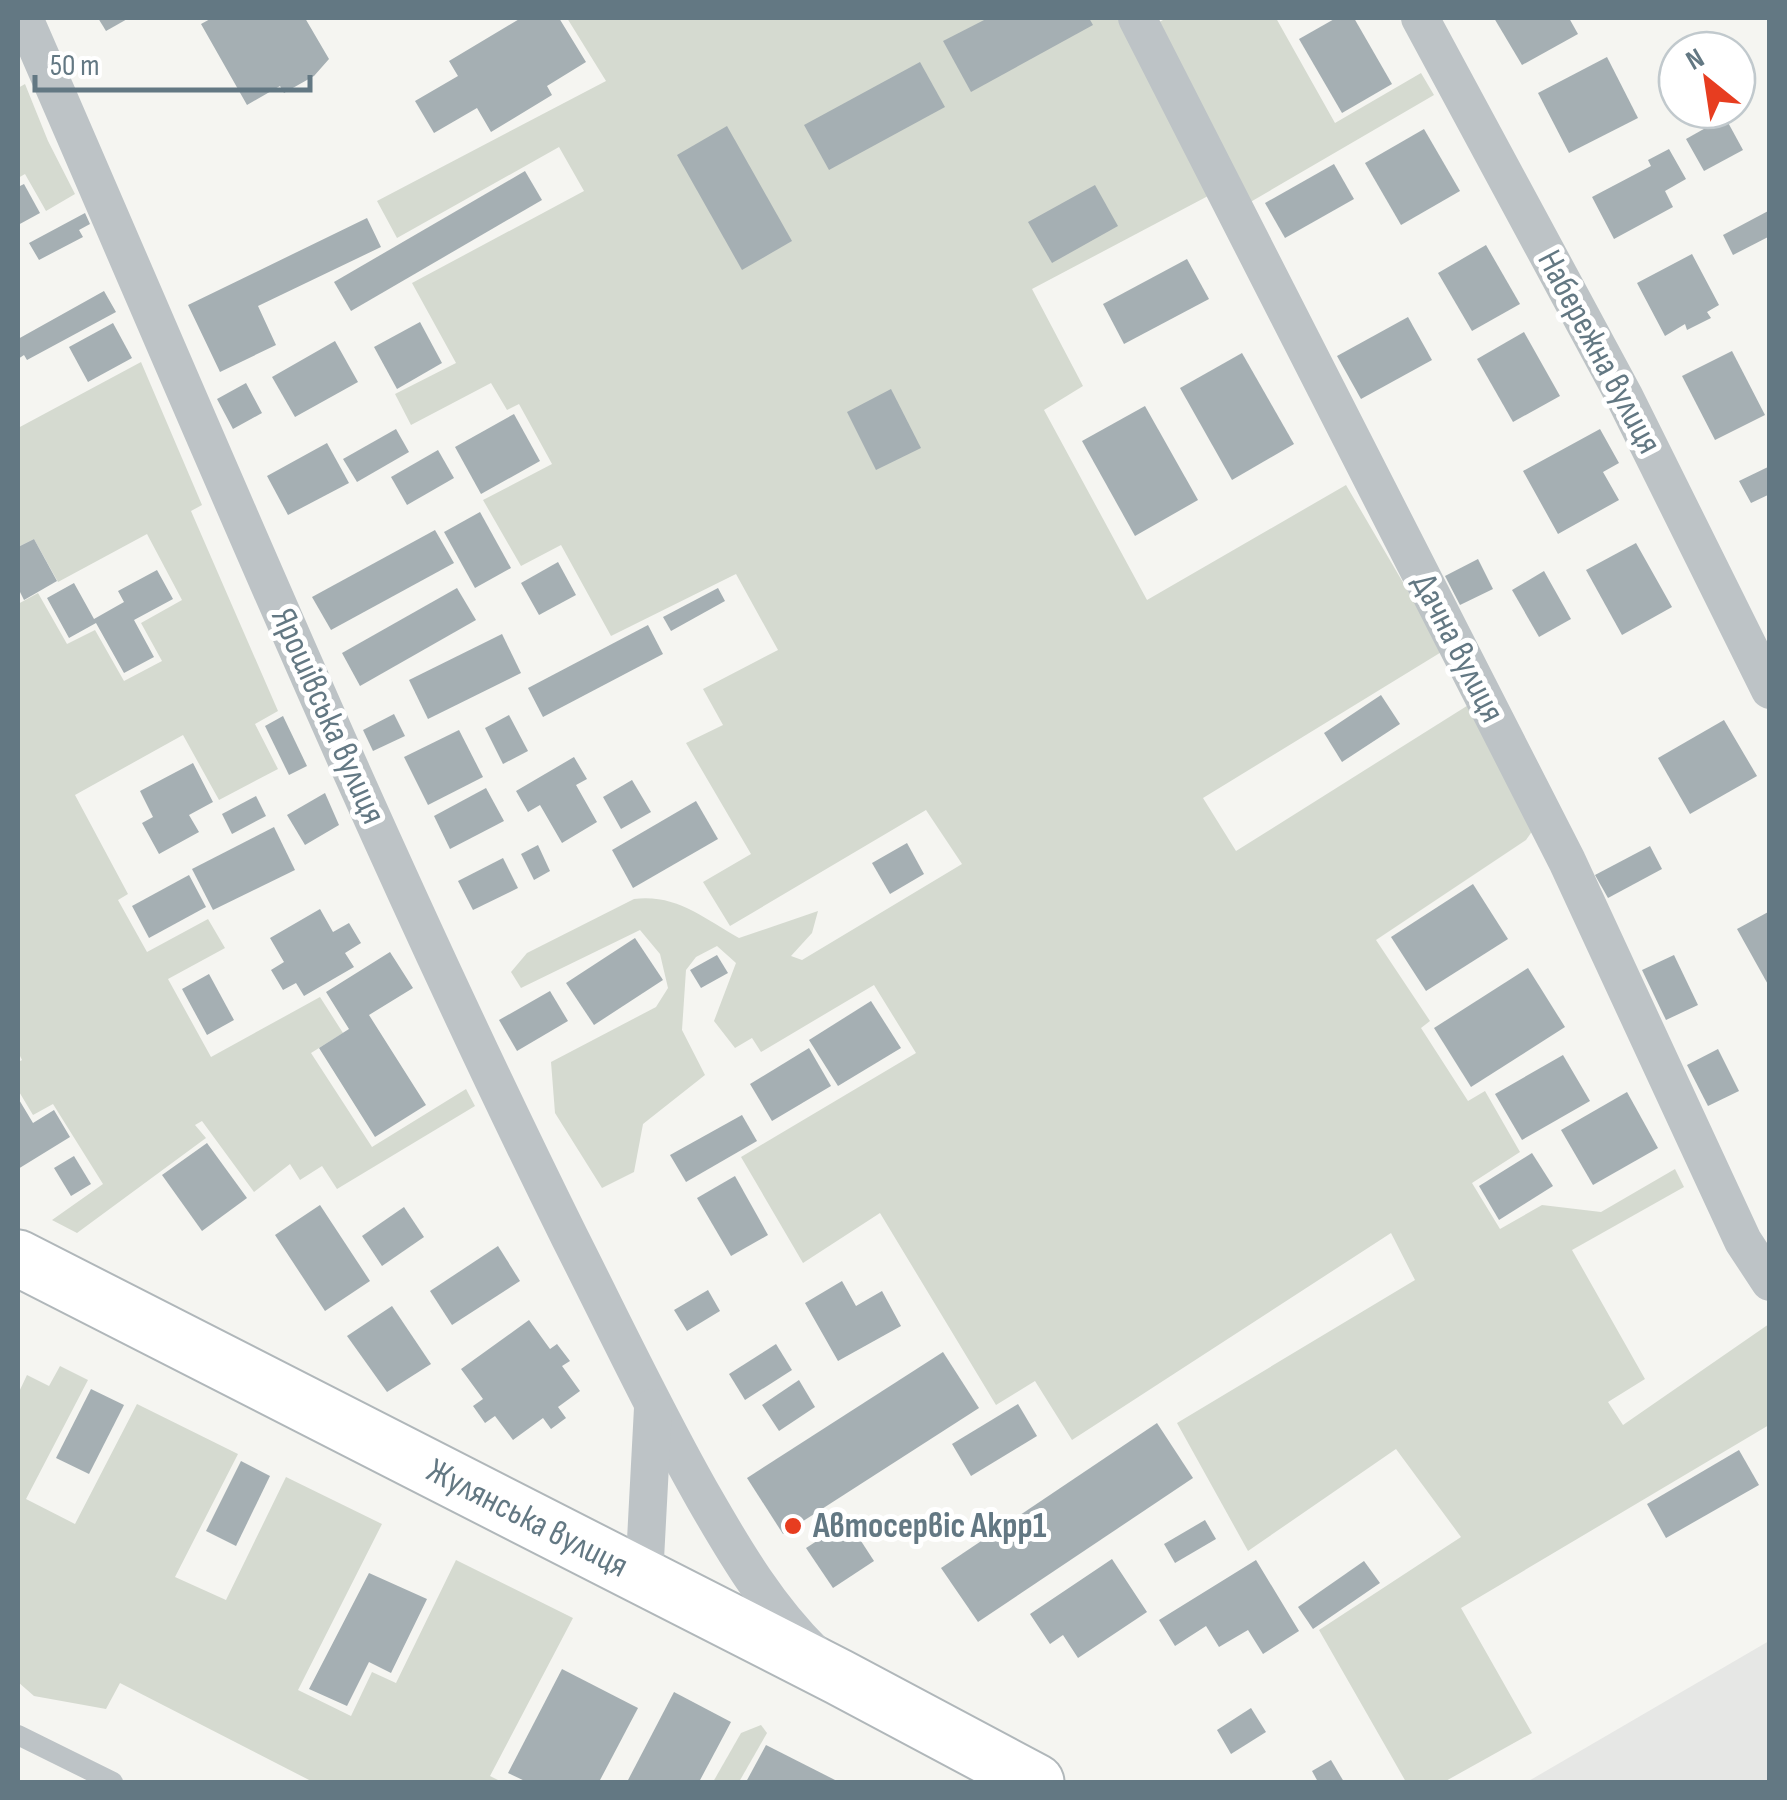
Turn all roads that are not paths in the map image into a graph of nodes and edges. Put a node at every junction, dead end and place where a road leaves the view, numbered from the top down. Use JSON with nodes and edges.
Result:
{"nodes":[{"id":1,"x":24,"y":18,"type":"edge"},
{"id":2,"x":1136,"y":18,"type":"edge"},
{"id":3,"x":1420,"y":18,"type":"edge"},
{"id":4,"x":1770,"y":690,"type":"edge"},
{"id":5,"x":18,"y":1258,"type":"edge"},
{"id":6,"x":1770,"y":1282,"type":"edge"},
{"id":7,"x":653,"y":1405,"type":"junction"},
{"id":8,"x":644,"y":1578,"type":"junction"},
{"id":9,"x":839,"y":1677,"type":"junction"},
{"id":10,"x":18,"y":1735,"type":"edge"},
{"id":11,"x":74,"y":1774,"type":"edge"},
{"id":12,"x":113,"y":1782,"type":"edge"},
{"id":13,"x":1036,"y":1782,"type":"edge"}],
"edges":[{"from":1,"to":7,"type":"street","name":"Ярошівська вулиця"},
{"from":2,"to":6,"type":"street","name":"Дачна вулиця"},
{"from":3,"to":4,"type":"street","name":"Набережна вулиця"},
{"from":5,"to":8,"type":"street","name":"Жулянська вулиця"},
{"from":7,"to":8,"type":"street","name":"Ярошівська вулиця"},
{"from":7,"to":9,"type":"street","name":"Ярошівська вулиця"},
{"from":8,"to":9,"type":"street","name":"Жулянська вулиця"},
{"from":9,"to":13,"type":"street","name":"Жулянська вулиця"},
{"from":10,"to":11,"type":"lane"},
{"from":11,"to":12,"type":"lane"}]}
